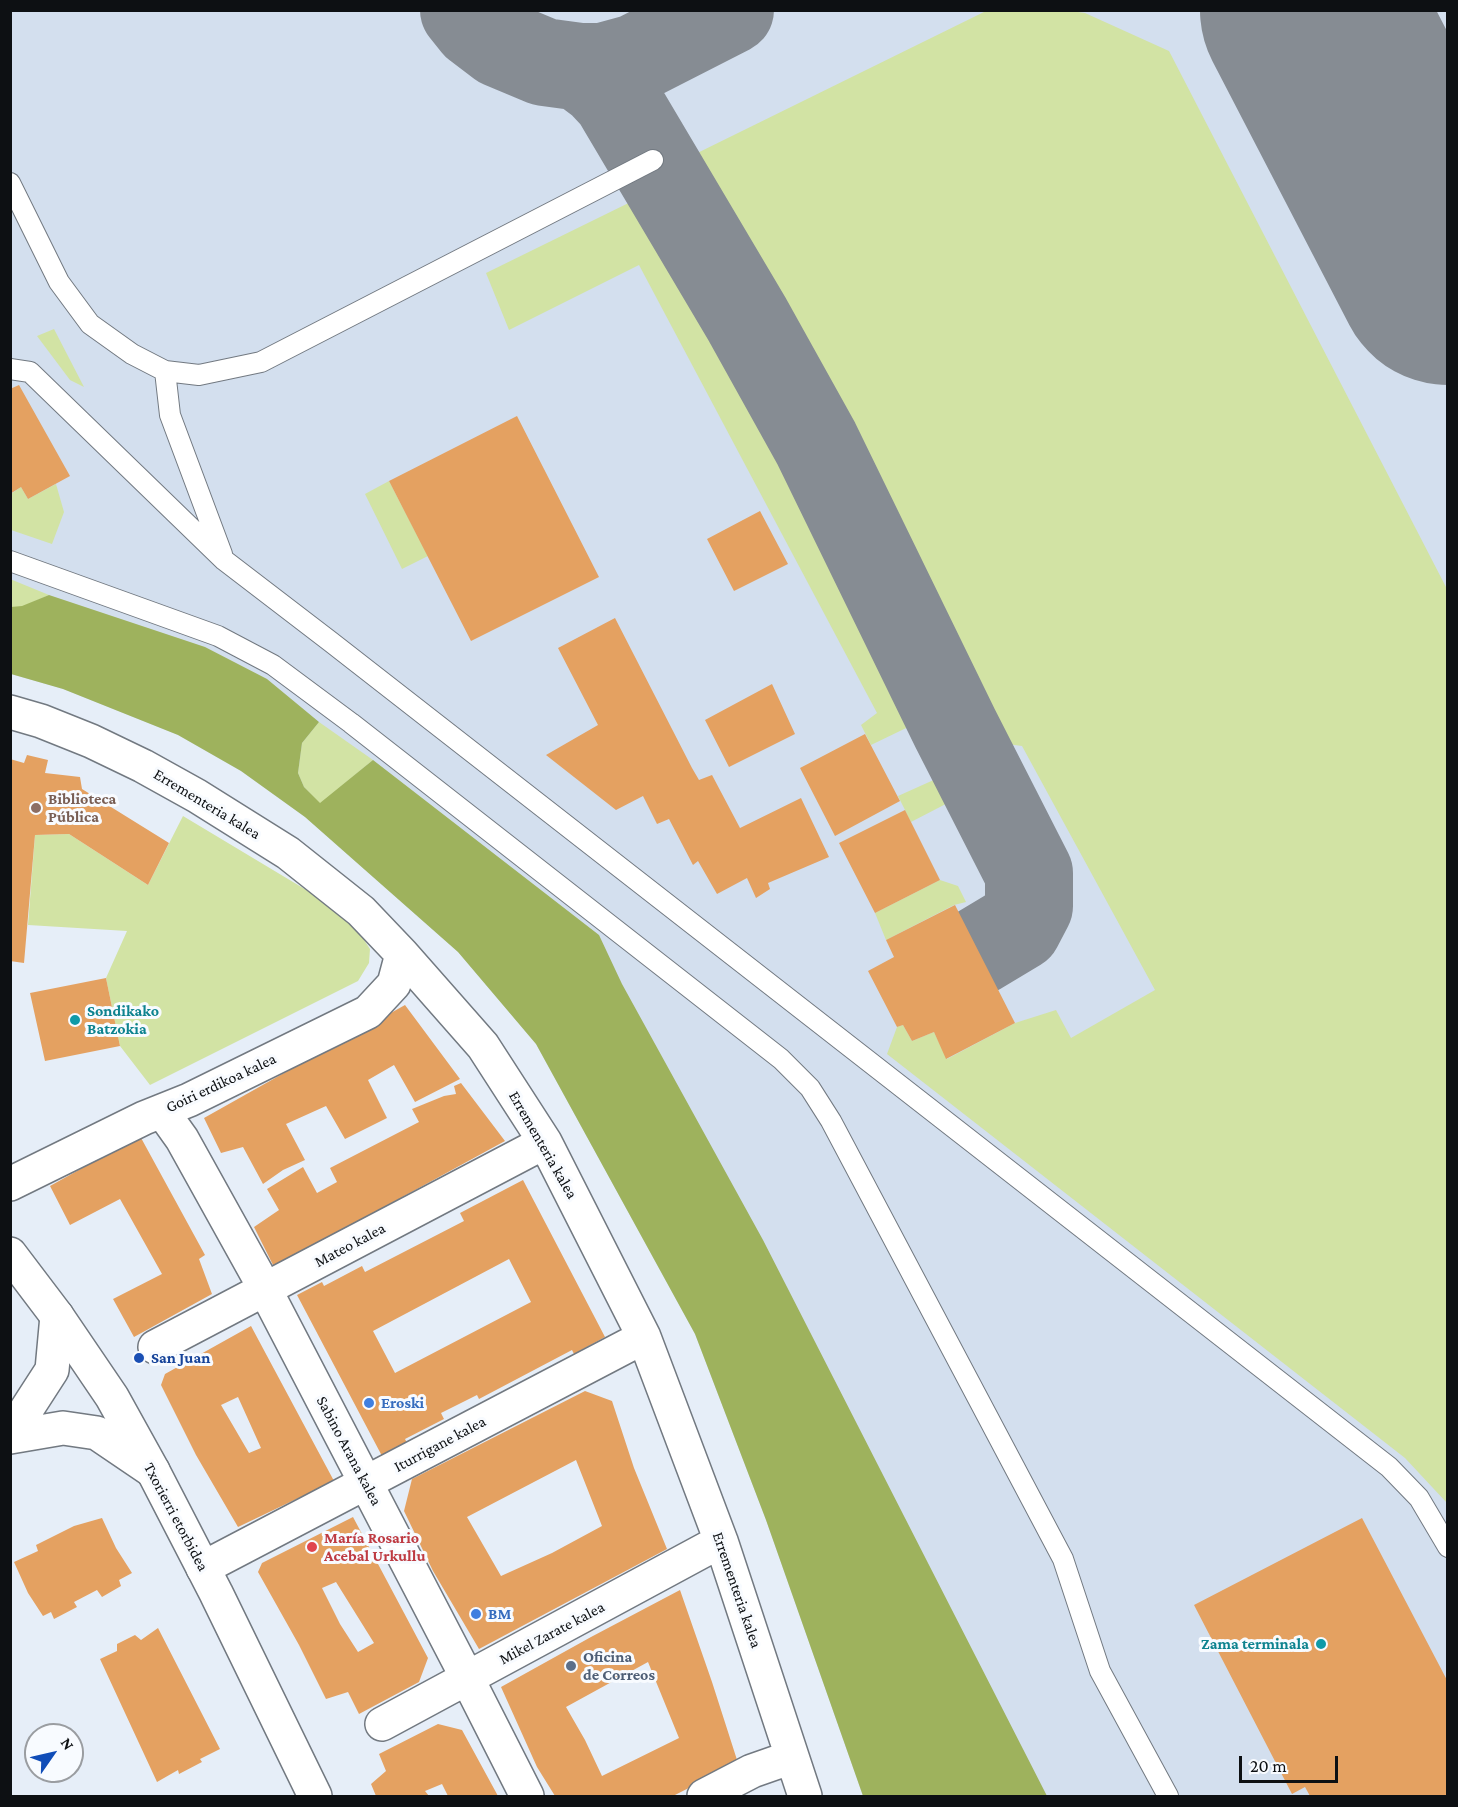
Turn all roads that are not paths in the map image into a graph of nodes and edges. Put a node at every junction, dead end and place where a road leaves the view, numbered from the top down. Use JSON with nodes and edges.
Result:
{"nodes":[{"id":1,"x":653,"y":160,"type":"dead end"},
{"id":2,"x":10,"y":183,"type":"edge"},
{"id":3,"x":10,"y":369,"type":"edge"},
{"id":4,"x":165,"y":371,"type":"junction"},
{"id":5,"x":224,"y":560,"type":"junction"},
{"id":6,"x":10,"y":561,"type":"edge"},
{"id":7,"x":10,"y":712,"type":"edge"},
{"id":8,"x":402,"y":954,"type":"junction"},
{"id":9,"x":175,"y":1106,"type":"junction"},
{"id":10,"x":545,"y":1142,"type":"junction"},
{"id":11,"x":10,"y":1184,"type":"edge"},
{"id":12,"x":10,"y":1254,"type":"edge"},
{"id":13,"x":265,"y":1290,"type":"junction"},
{"id":14,"x":57,"y":1316,"type":"junction"},
{"id":15,"x":644,"y":1336,"type":"junction"},
{"id":16,"x":155,"y":1347,"type":"dead end"},
{"id":17,"x":10,"y":1436,"type":"edge"},
{"id":18,"x":153,"y":1471,"type":"junction"},
{"id":19,"x":366,"y":1483,"type":"junction"},
{"id":20,"x":721,"y":1542,"type":"junction"},
{"id":21,"x":1448,"y":1547,"type":"edge"},
{"id":22,"x":203,"y":1568,"type":"junction"},
{"id":23,"x":468,"y":1678,"type":"junction"},
{"id":24,"x":382,"y":1724,"type":"dead end"},
{"id":25,"x":792,"y":1757,"type":"junction"},
{"id":26,"x":315,"y":1797,"type":"edge"},
{"id":27,"x":527,"y":1797,"type":"edge"},
{"id":28,"x":704,"y":1797,"type":"edge"},
{"id":29,"x":805,"y":1797,"type":"edge"},
{"id":30,"x":1168,"y":1797,"type":"edge"}],
"edges":[{"from":1,"to":4,"type":"lane"},
{"from":2,"to":4,"type":"lane"},
{"from":3,"to":5,"type":"lane"},
{"from":4,"to":5,"type":"lane"},
{"from":5,"to":21,"type":"lane"},
{"from":6,"to":30,"type":"lane"},
{"from":7,"to":8,"type":"street","name":"Errementeria kalea"},
{"from":8,"to":9,"type":"street","name":"Goiri erdikoa kalea"},
{"from":8,"to":10,"type":"street","name":"Errementeria kalea"},
{"from":9,"to":11,"type":"street","name":"Goiri erdikoa kalea"},
{"from":9,"to":13,"type":"street","name":"Sabino Arana kalea"},
{"from":10,"to":13,"type":"street","name":"Mateo kalea"},
{"from":10,"to":15,"type":"street","name":"Errementeria kalea"},
{"from":12,"to":14,"type":"street","name":"Txorierri etorbidea"},
{"from":13,"to":16,"type":"street","name":"Mateo kalea"},
{"from":13,"to":19,"type":"street","name":"Sabino Arana kalea"},
{"from":14,"to":17,"type":"street"},
{"from":14,"to":18,"type":"street","name":"Txorierri etorbidea"},
{"from":15,"to":19,"type":"street","name":"Iturrigane kalea"},
{"from":15,"to":20,"type":"street","name":"Errementeria kalea"},
{"from":17,"to":18,"type":"street"},
{"from":18,"to":22,"type":"street","name":"Txorierri etorbidea"},
{"from":19,"to":22,"type":"street","name":"Iturrigane kalea"},
{"from":19,"to":23,"type":"street","name":"Sabino Arana kalea"},
{"from":20,"to":23,"type":"street","name":"Mikel Zarate kalea"},
{"from":20,"to":25,"type":"street","name":"Errementeria kalea"},
{"from":22,"to":26,"type":"street","name":"Txorierri etorbidea"},
{"from":23,"to":24,"type":"street","name":"Mikel Zarate kalea"},
{"from":23,"to":27,"type":"street","name":"Sabino Arana kalea"},
{"from":25,"to":28,"type":"street"},
{"from":25,"to":29,"type":"street","name":"Errementeria kalea"}]}
